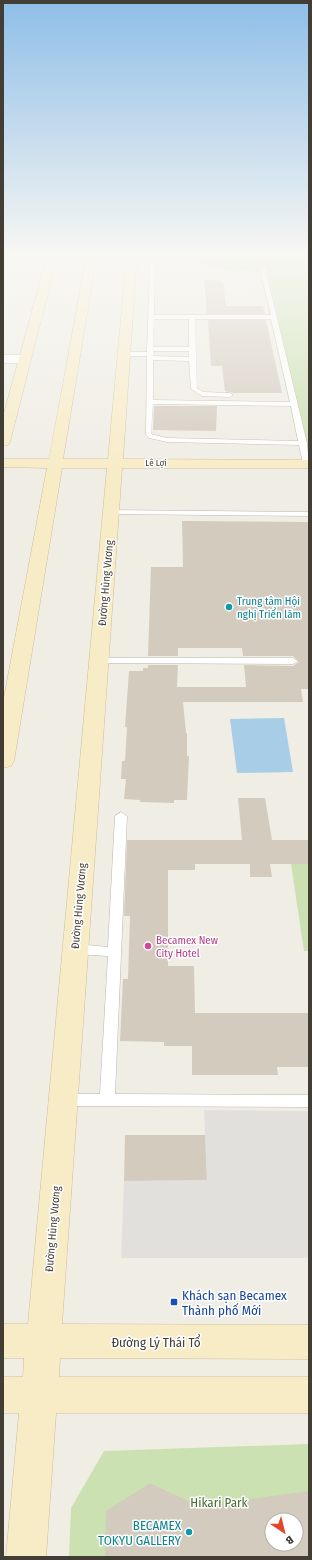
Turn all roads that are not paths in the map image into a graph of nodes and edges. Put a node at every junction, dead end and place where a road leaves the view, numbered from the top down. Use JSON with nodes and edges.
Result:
{"nodes":[{"id":1,"x":34,"y":327,"type":"edge"},
{"id":2,"x":79,"y":327,"type":"edge"},
{"id":3,"x":128,"y":327,"type":"edge"},
{"id":4,"x":151,"y":327,"type":"edge"},
{"id":5,"x":192,"y":327,"type":"edge"},
{"id":6,"x":276,"y":327,"type":"edge"},
{"id":7,"x":192,"y":349,"type":"junction"},
{"id":8,"x":124,"y":354,"type":"junction"},
{"id":9,"x":150,"y":354,"type":"junction"},
{"id":10,"x":3,"y":359,"type":"edge"},
{"id":11,"x":25,"y":359,"type":"junction"},
{"id":12,"x":192,"y":359,"type":"junction"},
{"id":13,"x":238,"y":395,"type":"dead end"},
{"id":14,"x":150,"y":402,"type":"junction"},
{"id":15,"x":294,"y":404,"type":"junction"},
{"id":16,"x":3,"y":442,"type":"edge"},
{"id":17,"x":303,"y":443,"type":"junction"},
{"id":18,"x":3,"y":463,"type":"edge"},
{"id":19,"x":55,"y":463,"type":"junction"},
{"id":20,"x":115,"y":463,"type":"junction"},
{"id":21,"x":308,"y":464,"type":"edge"},
{"id":22,"x":111,"y":512,"type":"junction"},
{"id":23,"x":309,"y":514,"type":"edge"},
{"id":24,"x":99,"y":660,"type":"junction"},
{"id":25,"x":293,"y":661,"type":"dead end"},
{"id":26,"x":3,"y":761,"type":"edge"},
{"id":27,"x":121,"y":816,"type":"dead end"},
{"id":28,"x":76,"y":949,"type":"junction"},
{"id":29,"x":114,"y":952,"type":"junction"},
{"id":30,"x":64,"y":1100,"type":"junction"},
{"id":31,"x":107,"y":1101,"type":"junction"},
{"id":32,"x":309,"y":1101,"type":"edge"},
{"id":33,"x":3,"y":1341,"type":"edge"},
{"id":34,"x":44,"y":1342,"type":"junction"},
{"id":35,"x":309,"y":1342,"type":"edge"},
{"id":36,"x":40,"y":1394,"type":"junction"},
{"id":37,"x":309,"y":1394,"type":"edge"},
{"id":38,"x":3,"y":1395,"type":"edge"},
{"id":39,"x":26,"y":1557,"type":"edge"}],
"edges":[{"from":1,"to":11,"type":"main road"},
{"from":2,"to":19,"type":"main road"},
{"from":3,"to":8,"type":"main road","name":"Đường Hùng Vương"},
{"from":4,"to":9,"type":"lane"},
{"from":5,"to":7,"type":"lane"},
{"from":6,"to":15,"type":"lane"},
{"from":7,"to":9,"type":"lane"},
{"from":7,"to":12,"type":"lane"},
{"from":8,"to":9,"type":"lane"},
{"from":8,"to":20,"type":"main road","name":"Đường Hùng Vương"},
{"from":9,"to":12,"type":"lane"},
{"from":9,"to":14,"type":"lane"},
{"from":10,"to":11,"type":"street"},
{"from":11,"to":16,"type":"main road"},
{"from":12,"to":13,"type":"lane"},
{"from":14,"to":15,"type":"lane"},
{"from":14,"to":17,"type":"lane"},
{"from":15,"to":17,"type":"lane"},
{"from":17,"to":21,"type":"lane"},
{"from":18,"to":19,"type":"main road","name":"Lê Lợi"},
{"from":19,"to":20,"type":"main road","name":"Lê Lợi"},
{"from":19,"to":26,"type":"main road"},
{"from":20,"to":21,"type":"main road","name":"Lê Lợi"},
{"from":20,"to":22,"type":"main road","name":"Đường Hùng Vương"},
{"from":22,"to":23,"type":"lane"},
{"from":22,"to":24,"type":"main road","name":"Đường Hùng Vương"},
{"from":24,"to":25,"type":"lane"},
{"from":24,"to":28,"type":"main road","name":"Đường Hùng Vương"},
{"from":27,"to":29,"type":"lane"},
{"from":28,"to":29,"type":"lane"},
{"from":28,"to":30,"type":"main road","name":"Đường Hùng Vương"},
{"from":29,"to":31,"type":"lane"},
{"from":30,"to":31,"type":"lane"},
{"from":30,"to":34,"type":"main road","name":"Đường Hùng Vương"},
{"from":31,"to":32,"type":"lane"},
{"from":33,"to":34,"type":"main road","name":"Đường Lý Thái Tổ"},
{"from":34,"to":35,"type":"main road","name":"Đường Lý Thái Tổ"},
{"from":34,"to":36,"type":"main road","name":"Đường Hùng Vương"},
{"from":36,"to":37,"type":"main road"},
{"from":36,"to":38,"type":"main road"},
{"from":36,"to":39,"type":"main road","name":"Đường Hùng Vương"}]}
